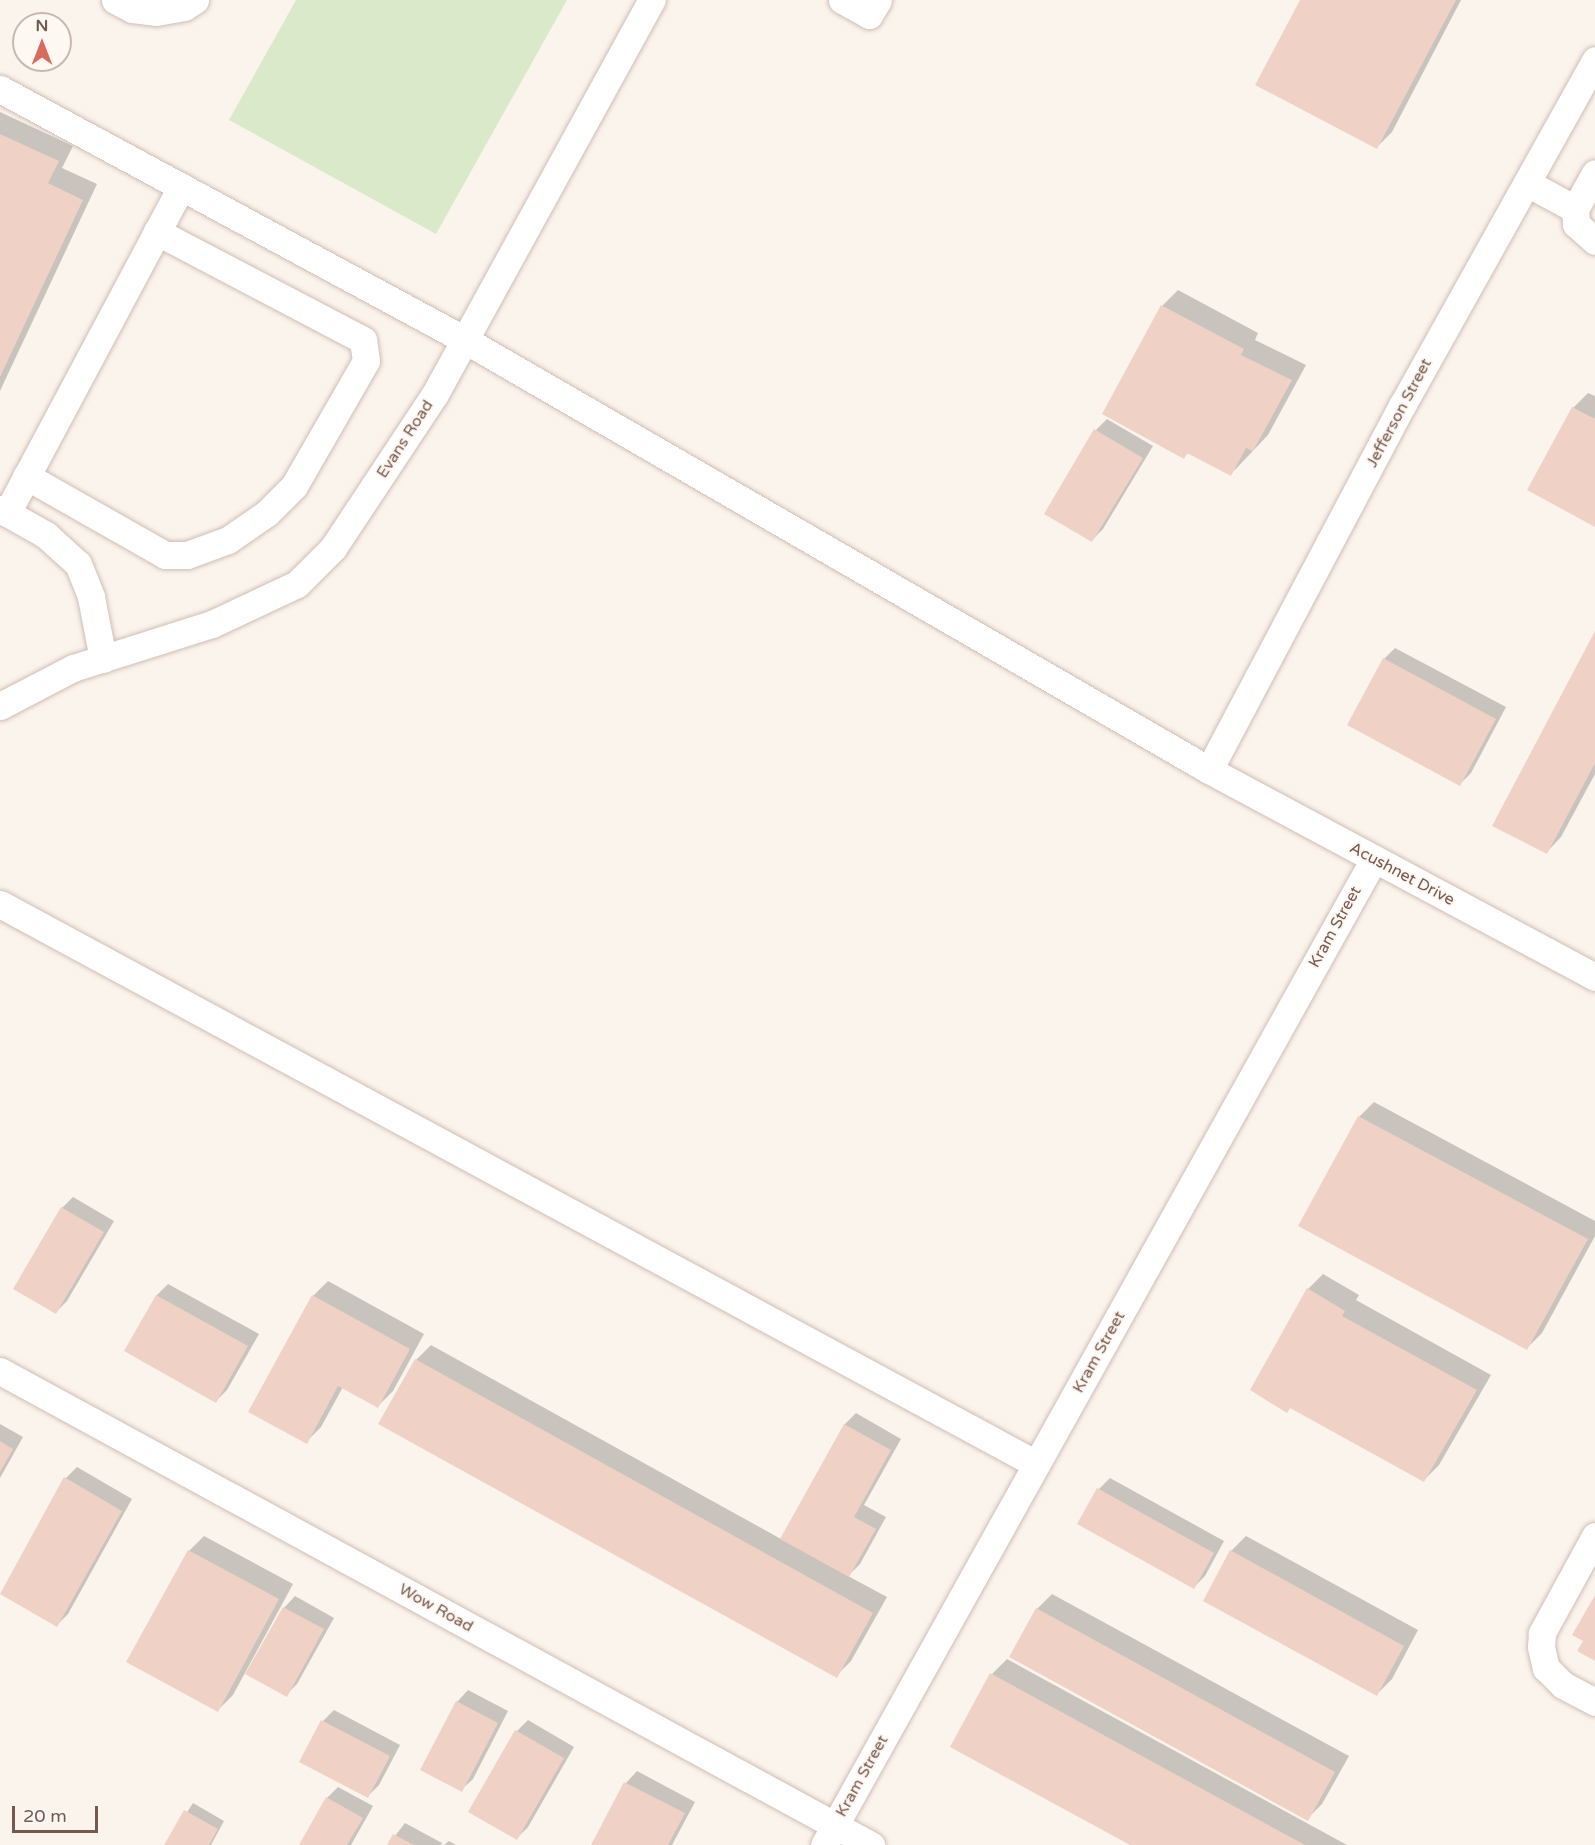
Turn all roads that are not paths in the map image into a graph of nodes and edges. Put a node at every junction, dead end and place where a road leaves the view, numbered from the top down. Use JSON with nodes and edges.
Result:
{"nodes":[{"id":1,"x":115,"y":0,"type":"edge"},
{"id":2,"x":195,"y":0,"type":"edge"},
{"id":3,"x":652,"y":0,"type":"edge"},
{"id":4,"x":842,"y":0,"type":"edge"},
{"id":5,"x":878,"y":0,"type":"edge"},
{"id":6,"x":1593,"y":69,"type":"edge"},
{"id":7,"x":0,"y":89,"type":"edge"},
{"id":8,"x":1595,"y":173,"type":"edge"},
{"id":9,"x":1527,"y":183,"type":"junction"},
{"id":10,"x":181,"y":187,"type":"junction"},
{"id":11,"x":1575,"y":209,"type":"junction"},
{"id":12,"x":157,"y":232,"type":"junction"},
{"id":13,"x":1595,"y":241,"type":"edge"},
{"id":14,"x":465,"y":340,"type":"junction"},
{"id":15,"x":26,"y":476,"type":"junction"},
{"id":16,"x":4,"y":511,"type":"edge"},
{"id":17,"x":103,"y":659,"type":"junction"},
{"id":18,"x":0,"y":706,"type":"edge"},
{"id":19,"x":1209,"y":770,"type":"junction"},
{"id":20,"x":1374,"y":859,"type":"junction"},
{"id":21,"x":0,"y":904,"type":"edge"},
{"id":22,"x":1595,"y":977,"type":"edge"},
{"id":23,"x":0,"y":1371,"type":"edge"},
{"id":24,"x":1036,"y":1464,"type":"junction"},
{"id":25,"x":1595,"y":1536,"type":"edge"},
{"id":26,"x":1595,"y":1702,"type":"edge"},
{"id":27,"x":829,"y":1835,"type":"edge"},
{"id":28,"x":871,"y":1845,"type":"edge"}],
"edges":[{"from":1,"to":2,"type":"street"},
{"from":3,"to":14,"type":"street","name":"Evans Road"},
{"from":4,"to":5,"type":"street"},
{"from":6,"to":9,"type":"street","name":"Jefferson Street"},
{"from":7,"to":10,"type":"street","name":"Acushnet Drive"},
{"from":8,"to":11,"type":"street"},
{"from":9,"to":11,"type":"street"},
{"from":9,"to":19,"type":"street","name":"Jefferson Street"},
{"from":10,"to":12,"type":"street"},
{"from":10,"to":14,"type":"street","name":"Acushnet Drive"},
{"from":11,"to":13,"type":"street"},
{"from":12,"to":15,"type":"street"},
{"from":12,"to":15,"type":"street"},
{"from":14,"to":17,"type":"street","name":"Evans Road"},
{"from":14,"to":19,"type":"street","name":"Acushnet Drive"},
{"from":15,"to":16,"type":"street"},
{"from":16,"to":17,"type":"street"},
{"from":17,"to":18,"type":"street","name":"Evans Road"},
{"from":19,"to":20,"type":"street","name":"Acushnet Drive"},
{"from":20,"to":22,"type":"street","name":"Acushnet Drive"},
{"from":20,"to":24,"type":"street","name":"Kram Street"},
{"from":21,"to":24,"type":"street"},
{"from":23,"to":27,"type":"street","name":"Wow Road"},
{"from":24,"to":27,"type":"street","name":"Kram Street"},
{"from":25,"to":26,"type":"street"},
{"from":27,"to":28,"type":"street","name":"Wow Road"}]}
